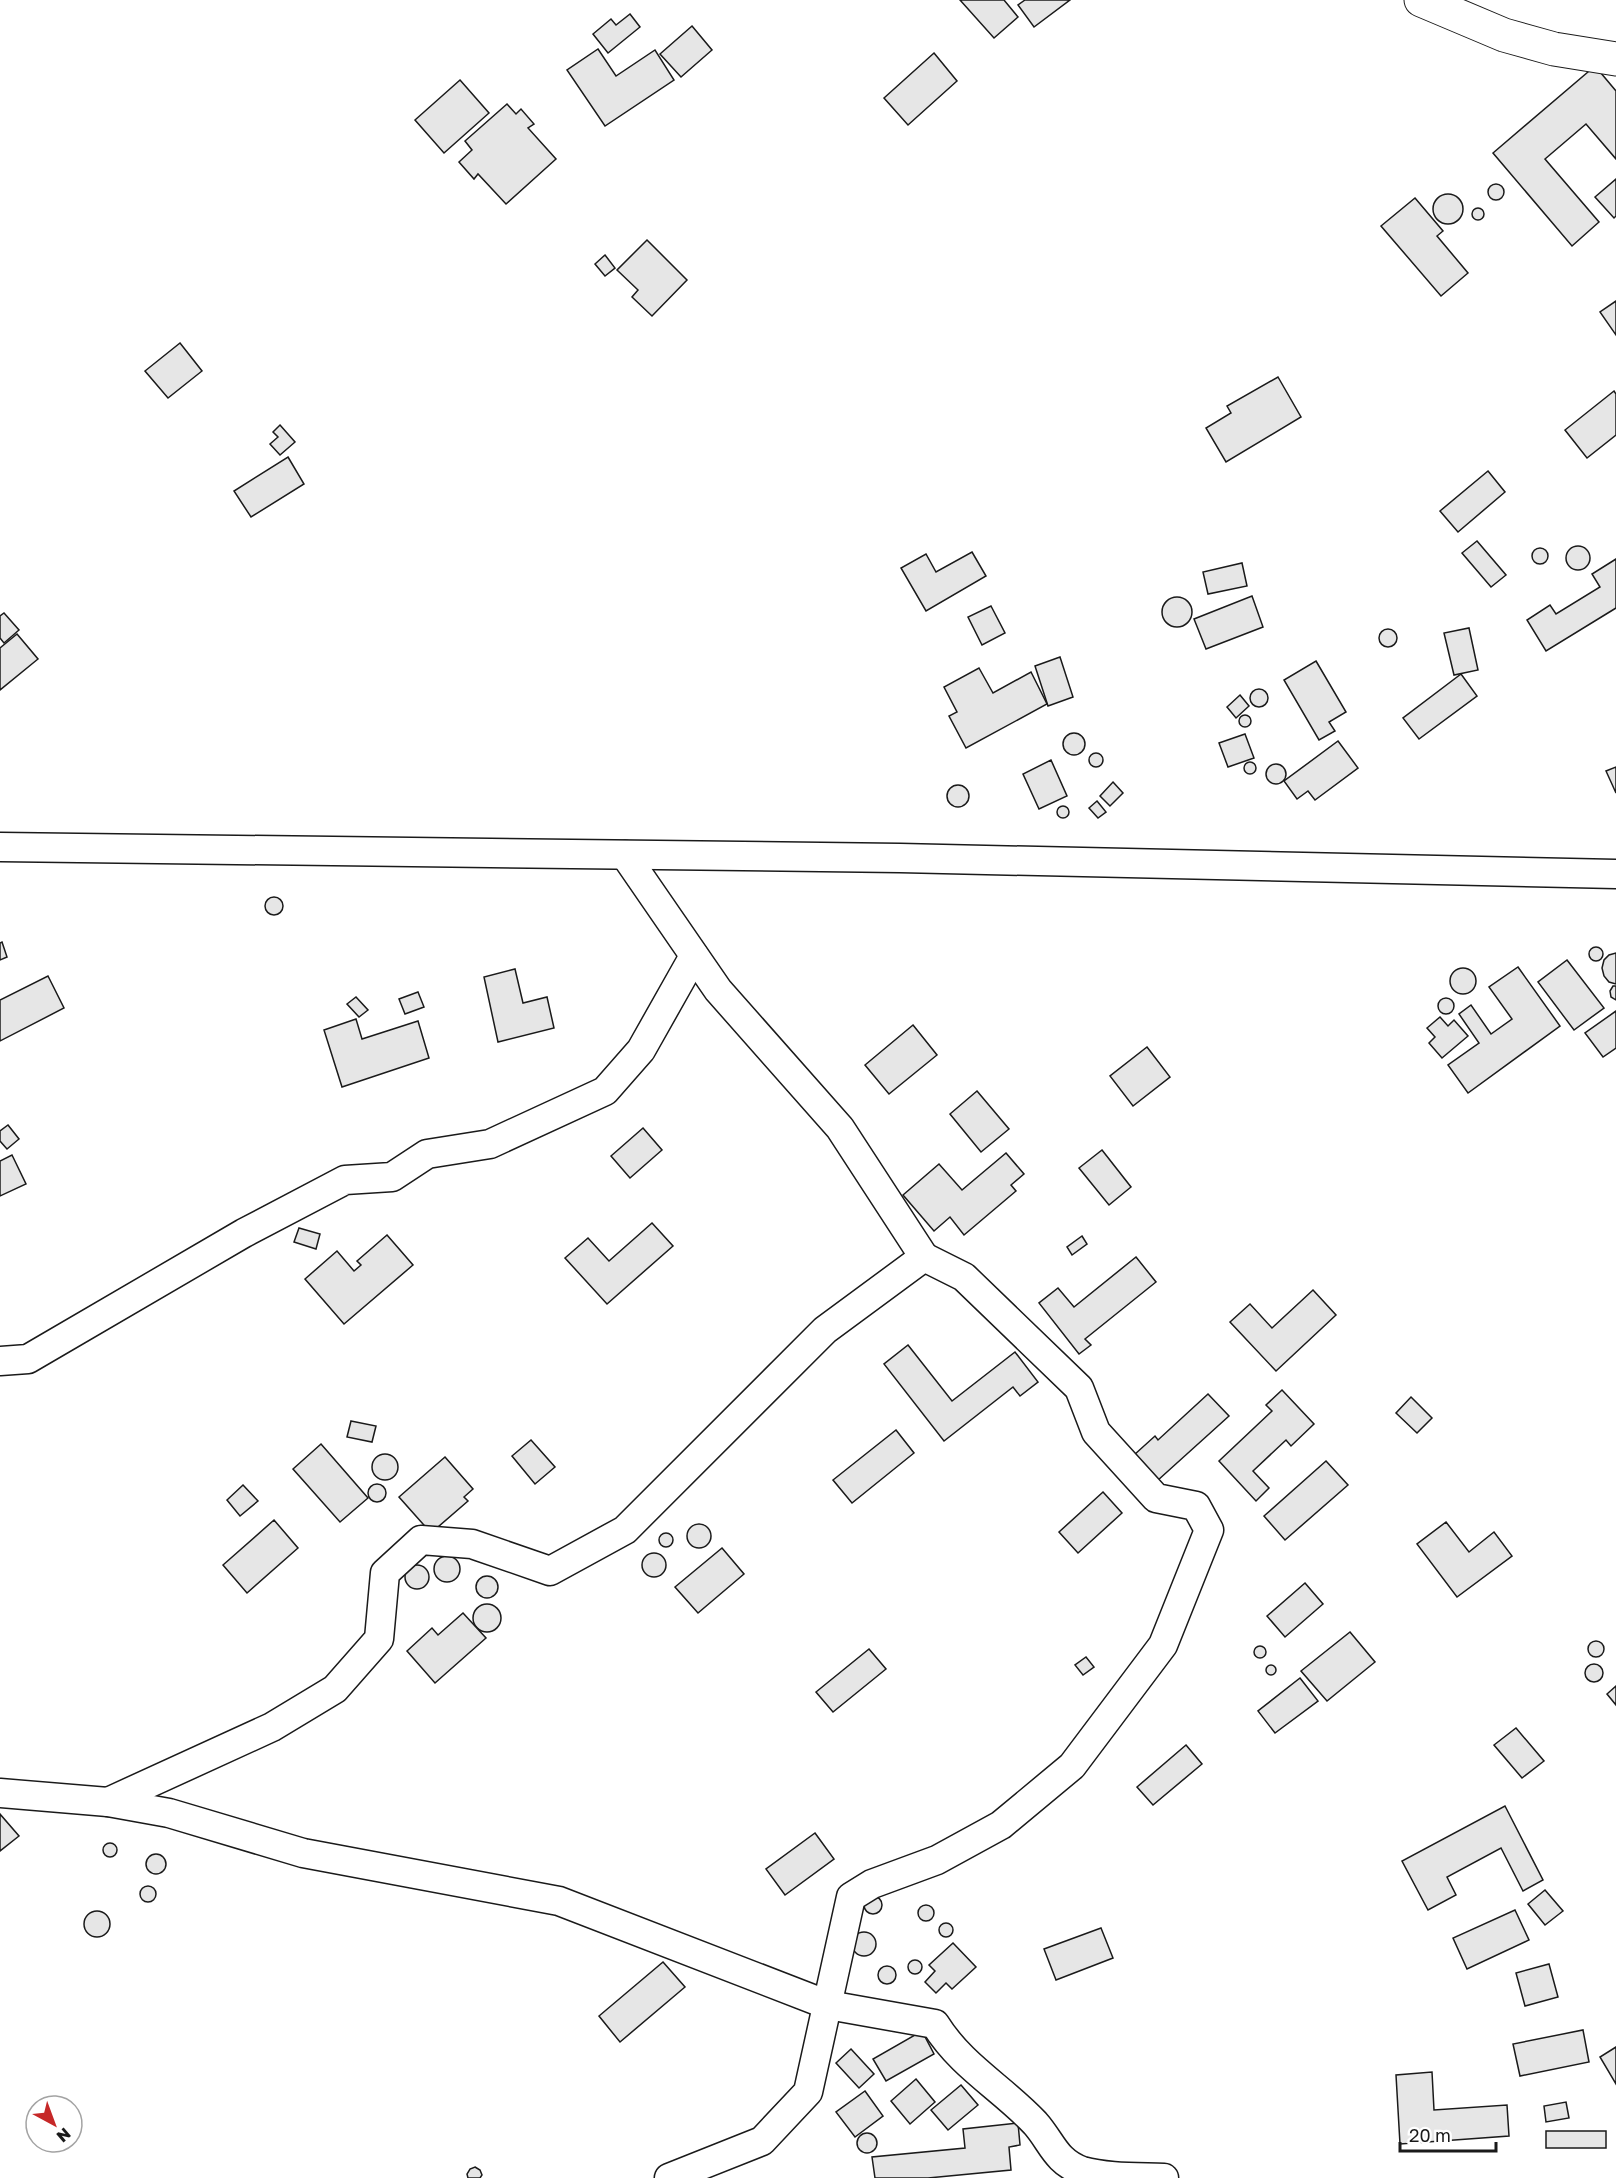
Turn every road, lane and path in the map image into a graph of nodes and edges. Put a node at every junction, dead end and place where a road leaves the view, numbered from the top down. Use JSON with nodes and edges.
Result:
{"nodes":[{"id":1,"x":1421,"y":0,"type":"edge"},
{"id":2,"x":1616,"y":59,"type":"edge"},
{"id":3,"x":0,"y":847,"type":"edge"},
{"id":4,"x":625,"y":855,"type":"junction"},
{"id":5,"x":1616,"y":874,"type":"edge"},
{"id":6,"x":694,"y":956,"type":"junction"},
{"id":7,"x":924,"y":1257,"type":"junction"},
{"id":8,"x":0,"y":1361,"type":"edge"},
{"id":9,"x":0,"y":1793,"type":"edge"},
{"id":10,"x":108,"y":1802,"type":"junction"},
{"id":11,"x":828,"y":2005,"type":"junction"},
{"id":12,"x":1057,"y":2168,"type":"edge"},
{"id":13,"x":669,"y":2178,"type":"edge"},
{"id":14,"x":1164,"y":2178,"type":"edge"}],
"edges":[{"from":1,"to":2,"type":"street"},
{"from":3,"to":4,"type":"street"},
{"from":4,"to":5,"type":"street"},
{"from":4,"to":6,"type":"street"},
{"from":6,"to":7,"type":"street"},
{"from":6,"to":8,"type":"street"},
{"from":7,"to":10,"type":"street"},
{"from":7,"to":11,"type":"street"},
{"from":9,"to":10,"type":"street"},
{"from":10,"to":11,"type":"street"},
{"from":11,"to":12,"type":"street"},
{"from":11,"to":13,"type":"street"},
{"from":12,"to":14,"type":"street"}]}
